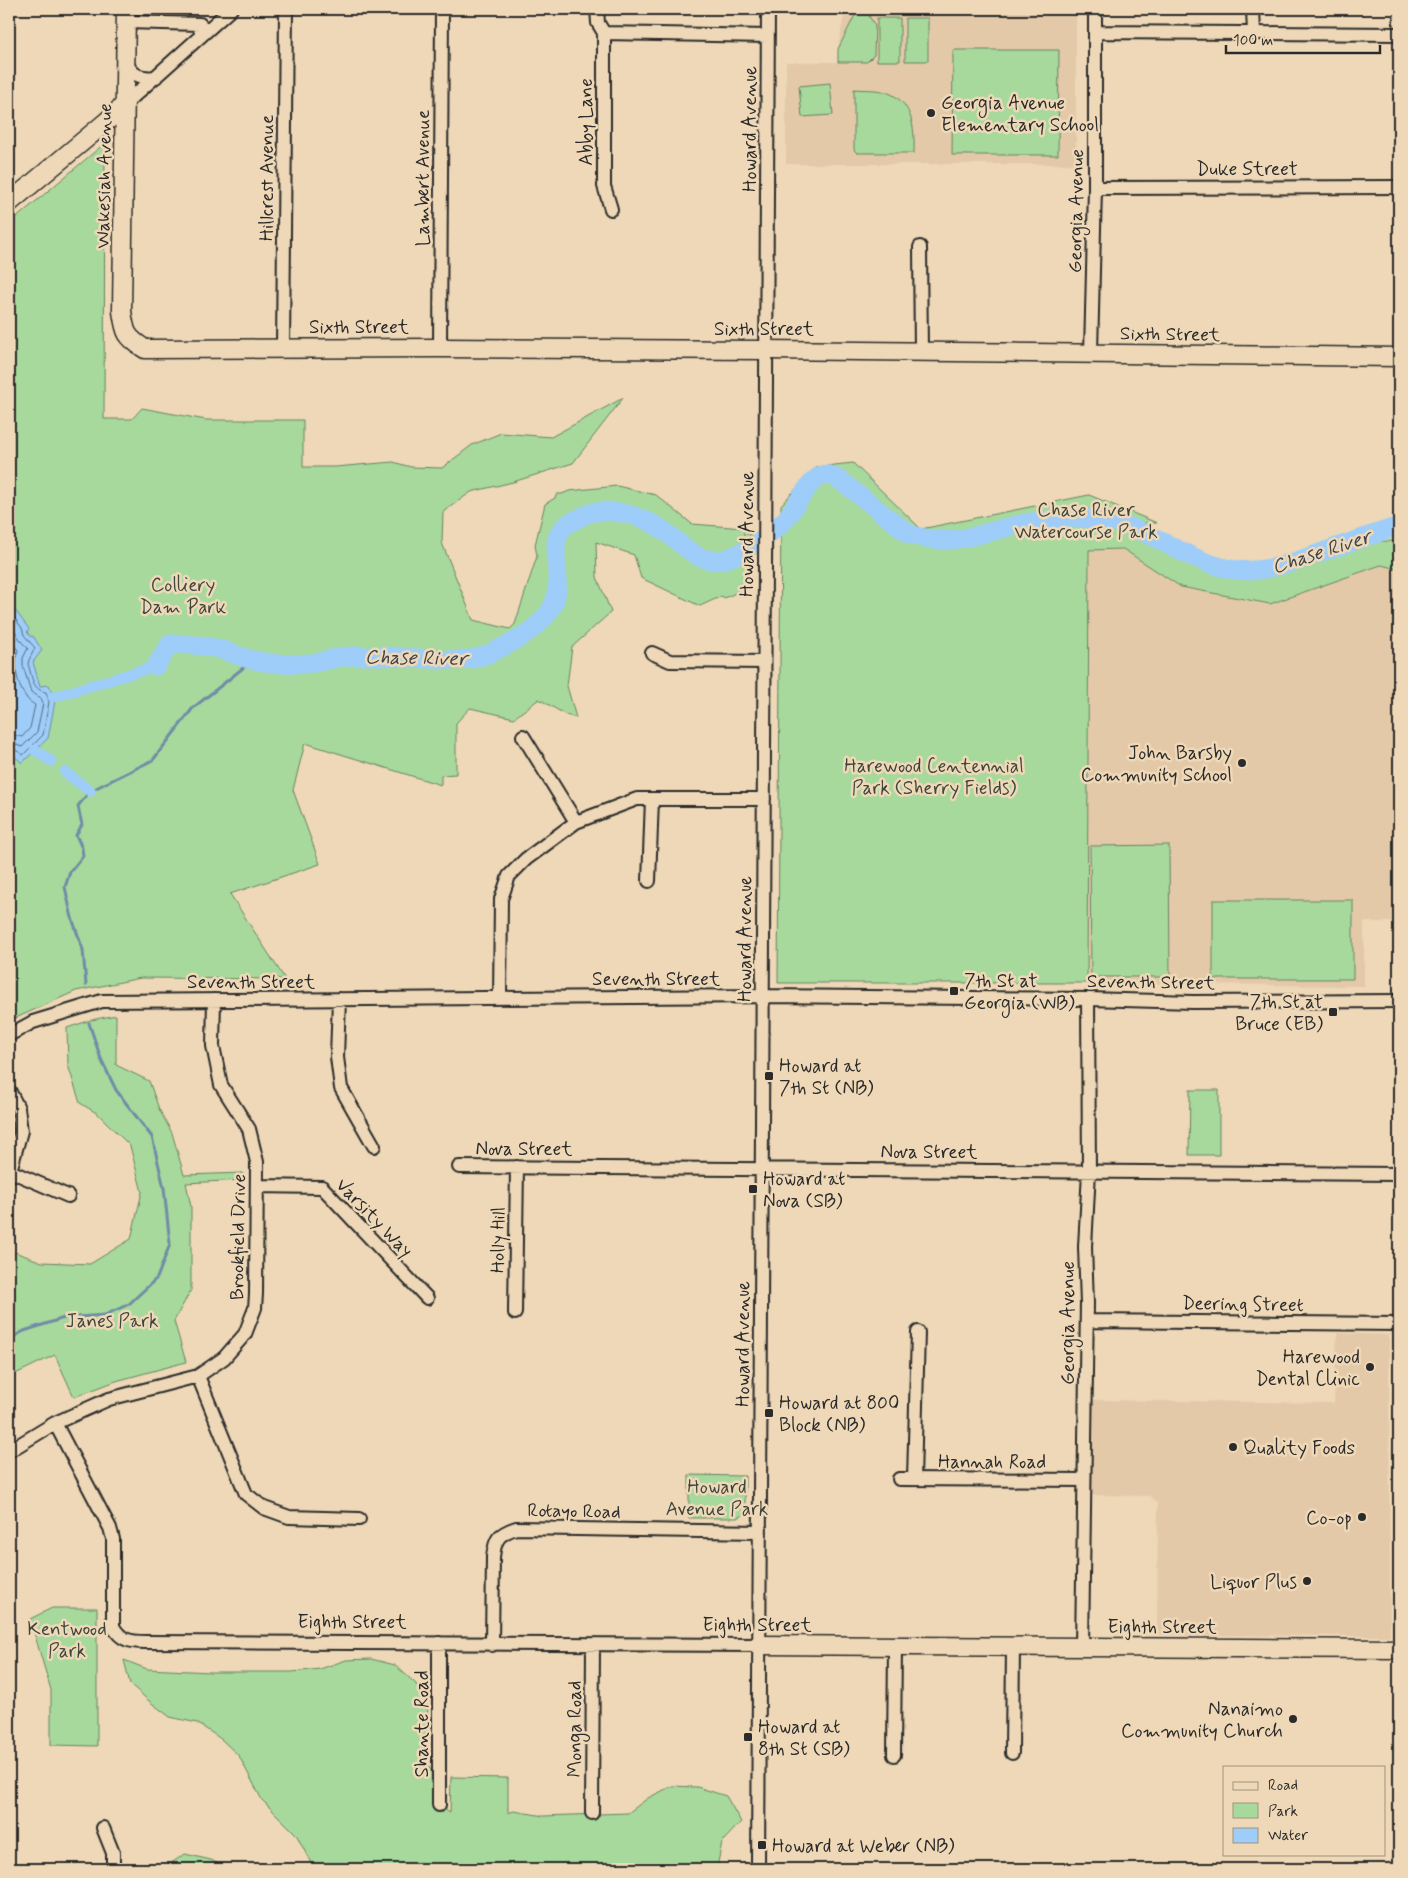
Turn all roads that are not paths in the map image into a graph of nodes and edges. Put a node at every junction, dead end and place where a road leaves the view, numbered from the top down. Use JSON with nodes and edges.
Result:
{"nodes":[{"id":1,"x":231,"y":9,"type":"edge"},
{"id":2,"x":286,"y":9,"type":"edge"},
{"id":3,"x":442,"y":9,"type":"edge"},
{"id":4,"x":596,"y":9,"type":"edge"},
{"id":5,"x":768,"y":9,"type":"edge"},
{"id":6,"x":1095,"y":9,"type":"edge"},
{"id":7,"x":1254,"y":9,"type":"edge"},
{"id":8,"x":126,"y":15,"type":"edge"},
{"id":9,"x":1095,"y":32,"type":"junction"},
{"id":10,"x":604,"y":33,"type":"junction"},
{"id":11,"x":1254,"y":33,"type":"junction"},
{"id":12,"x":1399,"y":34,"type":"edge"},
{"id":13,"x":201,"y":36,"type":"junction"},
{"id":14,"x":768,"y":36,"type":"junction"},
{"id":15,"x":126,"y":58,"type":"junction"},
{"id":16,"x":156,"y":76,"type":"junction"},
{"id":17,"x":125,"y":104,"type":"junction"},
{"id":18,"x":1399,"y":187,"type":"edge"},
{"id":19,"x":1095,"y":188,"type":"junction"},
{"id":20,"x":9,"y":203,"type":"edge"},
{"id":21,"x":611,"y":209,"type":"dead end"},
{"id":22,"x":920,"y":247,"type":"dead end"},
{"id":23,"x":132,"y":341,"type":"joint"},
{"id":24,"x":283,"y":348,"type":"junction"},
{"id":25,"x":440,"y":348,"type":"junction"},
{"id":26,"x":766,"y":350,"type":"junction"},
{"id":27,"x":921,"y":351,"type":"junction"},
{"id":28,"x":1091,"y":353,"type":"junction"},
{"id":29,"x":1399,"y":357,"type":"edge"},
{"id":30,"x":652,"y":653,"type":"dead end"},
{"id":31,"x":764,"y":662,"type":"junction"},
{"id":32,"x":523,"y":736,"type":"dead end"},
{"id":33,"x":652,"y":799,"type":"junction"},
{"id":34,"x":764,"y":799,"type":"junction"},
{"id":35,"x":576,"y":822,"type":"junction"},
{"id":36,"x":649,"y":881,"type":"dead end"},
{"id":37,"x":763,"y":996,"type":"junction"},
{"id":38,"x":500,"y":998,"type":"junction"},
{"id":39,"x":339,"y":999,"type":"junction"},
{"id":40,"x":1088,"y":999,"type":"junction"},
{"id":41,"x":214,"y":1000,"type":"junction"},
{"id":42,"x":1399,"y":1001,"type":"edge"},
{"id":43,"x":9,"y":1035,"type":"edge"},
{"id":44,"x":9,"y":1090,"type":"edge"},
{"id":45,"x":374,"y":1146,"type":"dead end"},
{"id":46,"x":459,"y":1167,"type":"dead end"},
{"id":47,"x":517,"y":1167,"type":"junction"},
{"id":48,"x":762,"y":1169,"type":"junction"},
{"id":49,"x":1089,"y":1171,"type":"junction"},
{"id":50,"x":10,"y":1173,"type":"edge"},
{"id":51,"x":1399,"y":1174,"type":"edge"},
{"id":52,"x":257,"y":1186,"type":"junction"},
{"id":53,"x":68,"y":1196,"type":"dead end"},
{"id":54,"x":427,"y":1298,"type":"dead end"},
{"id":55,"x":515,"y":1313,"type":"dead end"},
{"id":56,"x":1087,"y":1321,"type":"junction"},
{"id":57,"x":1399,"y":1324,"type":"edge"},
{"id":58,"x":918,"y":1332,"type":"dead end"},
{"id":59,"x":198,"y":1376,"type":"junction"},
{"id":60,"x":55,"y":1423,"type":"junction"},
{"id":61,"x":9,"y":1451,"type":"edge"},
{"id":62,"x":899,"y":1479,"type":"dead end"},
{"id":63,"x":914,"y":1479,"type":"junction"},
{"id":64,"x":1084,"y":1480,"type":"junction"},
{"id":65,"x":359,"y":1519,"type":"dead end"},
{"id":66,"x":760,"y":1532,"type":"junction"},
{"id":67,"x":439,"y":1643,"type":"junction"},
{"id":68,"x":492,"y":1645,"type":"junction"},
{"id":69,"x":593,"y":1645,"type":"junction"},
{"id":70,"x":758,"y":1645,"type":"junction"},
{"id":71,"x":895,"y":1645,"type":"junction"},
{"id":72,"x":1013,"y":1646,"type":"junction"},
{"id":73,"x":1082,"y":1647,"type":"junction"},
{"id":74,"x":1399,"y":1649,"type":"edge"},
{"id":75,"x":1012,"y":1753,"type":"dead end"},
{"id":76,"x":894,"y":1755,"type":"dead end"},
{"id":77,"x":439,"y":1805,"type":"dead end"},
{"id":78,"x":592,"y":1813,"type":"dead end"},
{"id":79,"x":103,"y":1828,"type":"dead end"},
{"id":80,"x":113,"y":1869,"type":"edge"},
{"id":81,"x":758,"y":1869,"type":"edge"}],
"edges":[{"from":1,"to":13,"type":"street"},
{"from":2,"to":24,"type":"street","name":"Hillcrest Avenue"},
{"from":3,"to":25,"type":"street","name":"Lambert Avenue"},
{"from":4,"to":10,"type":"street","name":"Abby Lane"},
{"from":5,"to":14,"type":"street","name":"Howard Avenue"},
{"from":6,"to":9,"type":"street","name":"Georgia Avenue"},
{"from":7,"to":11,"type":"street"},
{"from":8,"to":13,"type":"street"},
{"from":8,"to":15,"type":"street","name":"Wakesiah Avenue"},
{"from":9,"to":11,"type":"street"},
{"from":9,"to":19,"type":"street","name":"Georgia Avenue"},
{"from":10,"to":14,"type":"street"},
{"from":10,"to":21,"type":"street","name":"Abby Lane"},
{"from":11,"to":12,"type":"street"},
{"from":13,"to":16,"type":"street"},
{"from":14,"to":26,"type":"street","name":"Howard Avenue"},
{"from":15,"to":16,"type":"street"},
{"from":15,"to":17,"type":"street","name":"Wakesiah Avenue"},
{"from":16,"to":17,"type":"street"},
{"from":17,"to":20,"type":"street"},
{"from":17,"to":23,"type":"street","name":"Wakesiah Avenue"},
{"from":18,"to":19,"type":"street","name":"Duke Street"},
{"from":19,"to":28,"type":"street","name":"Georgia Avenue"},
{"from":22,"to":27,"type":"street"},
{"from":23,"to":24,"type":"street","name":"Sixth Street"},
{"from":24,"to":25,"type":"street","name":"Sixth Street"},
{"from":25,"to":26,"type":"street","name":"Sixth Street"},
{"from":26,"to":27,"type":"street","name":"Sixth Street"},
{"from":26,"to":31,"type":"street","name":"Howard Avenue"},
{"from":27,"to":28,"type":"street","name":"Sixth Street"},
{"from":28,"to":29,"type":"street","name":"Sixth Street"},
{"from":30,"to":31,"type":"street"},
{"from":31,"to":34,"type":"street","name":"Howard Avenue"},
{"from":32,"to":35,"type":"street"},
{"from":33,"to":34,"type":"street"},
{"from":33,"to":35,"type":"street"},
{"from":33,"to":36,"type":"street"},
{"from":34,"to":37,"type":"street","name":"Howard Avenue"},
{"from":35,"to":38,"type":"street"},
{"from":37,"to":38,"type":"street","name":"Seventh Street"},
{"from":37,"to":40,"type":"street","name":"Seventh Street"},
{"from":37,"to":48,"type":"street","name":"Howard Avenue"},
{"from":38,"to":39,"type":"street","name":"Seventh Street"},
{"from":39,"to":41,"type":"street","name":"Seventh Street"},
{"from":39,"to":45,"type":"street"},
{"from":40,"to":42,"type":"street","name":"Seventh Street"},
{"from":40,"to":49,"type":"street","name":"Georgia Avenue"},
{"from":41,"to":43,"type":"street","name":"Seventh Street"},
{"from":41,"to":52,"type":"street","name":"Brookfield Drive"},
{"from":44,"to":50,"type":"street"},
{"from":46,"to":47,"type":"street","name":"Nova Street"},
{"from":47,"to":48,"type":"street","name":"Nova Street"},
{"from":47,"to":55,"type":"street","name":"Holly Hill"},
{"from":48,"to":49,"type":"street","name":"Nova Street"},
{"from":48,"to":66,"type":"street","name":"Howard Avenue"},
{"from":49,"to":51,"type":"street","name":"Nova Street"},
{"from":49,"to":56,"type":"street","name":"Georgia Avenue"},
{"from":50,"to":53,"type":"street"},
{"from":52,"to":54,"type":"street","name":"Varsity Way"},
{"from":52,"to":59,"type":"street","name":"Brookfield Drive"},
{"from":56,"to":57,"type":"street","name":"Deering Street"},
{"from":56,"to":64,"type":"street","name":"Georgia Avenue"},
{"from":58,"to":63,"type":"street"},
{"from":59,"to":60,"type":"street","name":"Brookfield Drive"},
{"from":59,"to":65,"type":"street"},
{"from":60,"to":61,"type":"street","name":"Brookfield Drive"},
{"from":60,"to":67,"type":"street","name":"Eighth Street"},
{"from":62,"to":63,"type":"street","name":"Hannah Road"},
{"from":63,"to":64,"type":"street","name":"Hannah Road"},
{"from":64,"to":73,"type":"street","name":"Georgia Avenue"},
{"from":66,"to":68,"type":"street","name":"Rotayo Road"},
{"from":66,"to":70,"type":"street","name":"Howard Avenue"},
{"from":67,"to":68,"type":"street","name":"Eighth Street"},
{"from":67,"to":77,"type":"street","name":"Shante Road"},
{"from":68,"to":69,"type":"street","name":"Eighth Street"},
{"from":69,"to":70,"type":"street","name":"Eighth Street"},
{"from":69,"to":78,"type":"street","name":"Monga Road"},
{"from":70,"to":71,"type":"street","name":"Eighth Street"},
{"from":70,"to":81,"type":"street","name":"Howard Avenue"},
{"from":71,"to":72,"type":"street","name":"Eighth Street"},
{"from":71,"to":76,"type":"street"},
{"from":72,"to":73,"type":"street","name":"Eighth Street"},
{"from":72,"to":75,"type":"street"},
{"from":73,"to":74,"type":"street","name":"Eighth Street"},
{"from":79,"to":80,"type":"street"}]}
